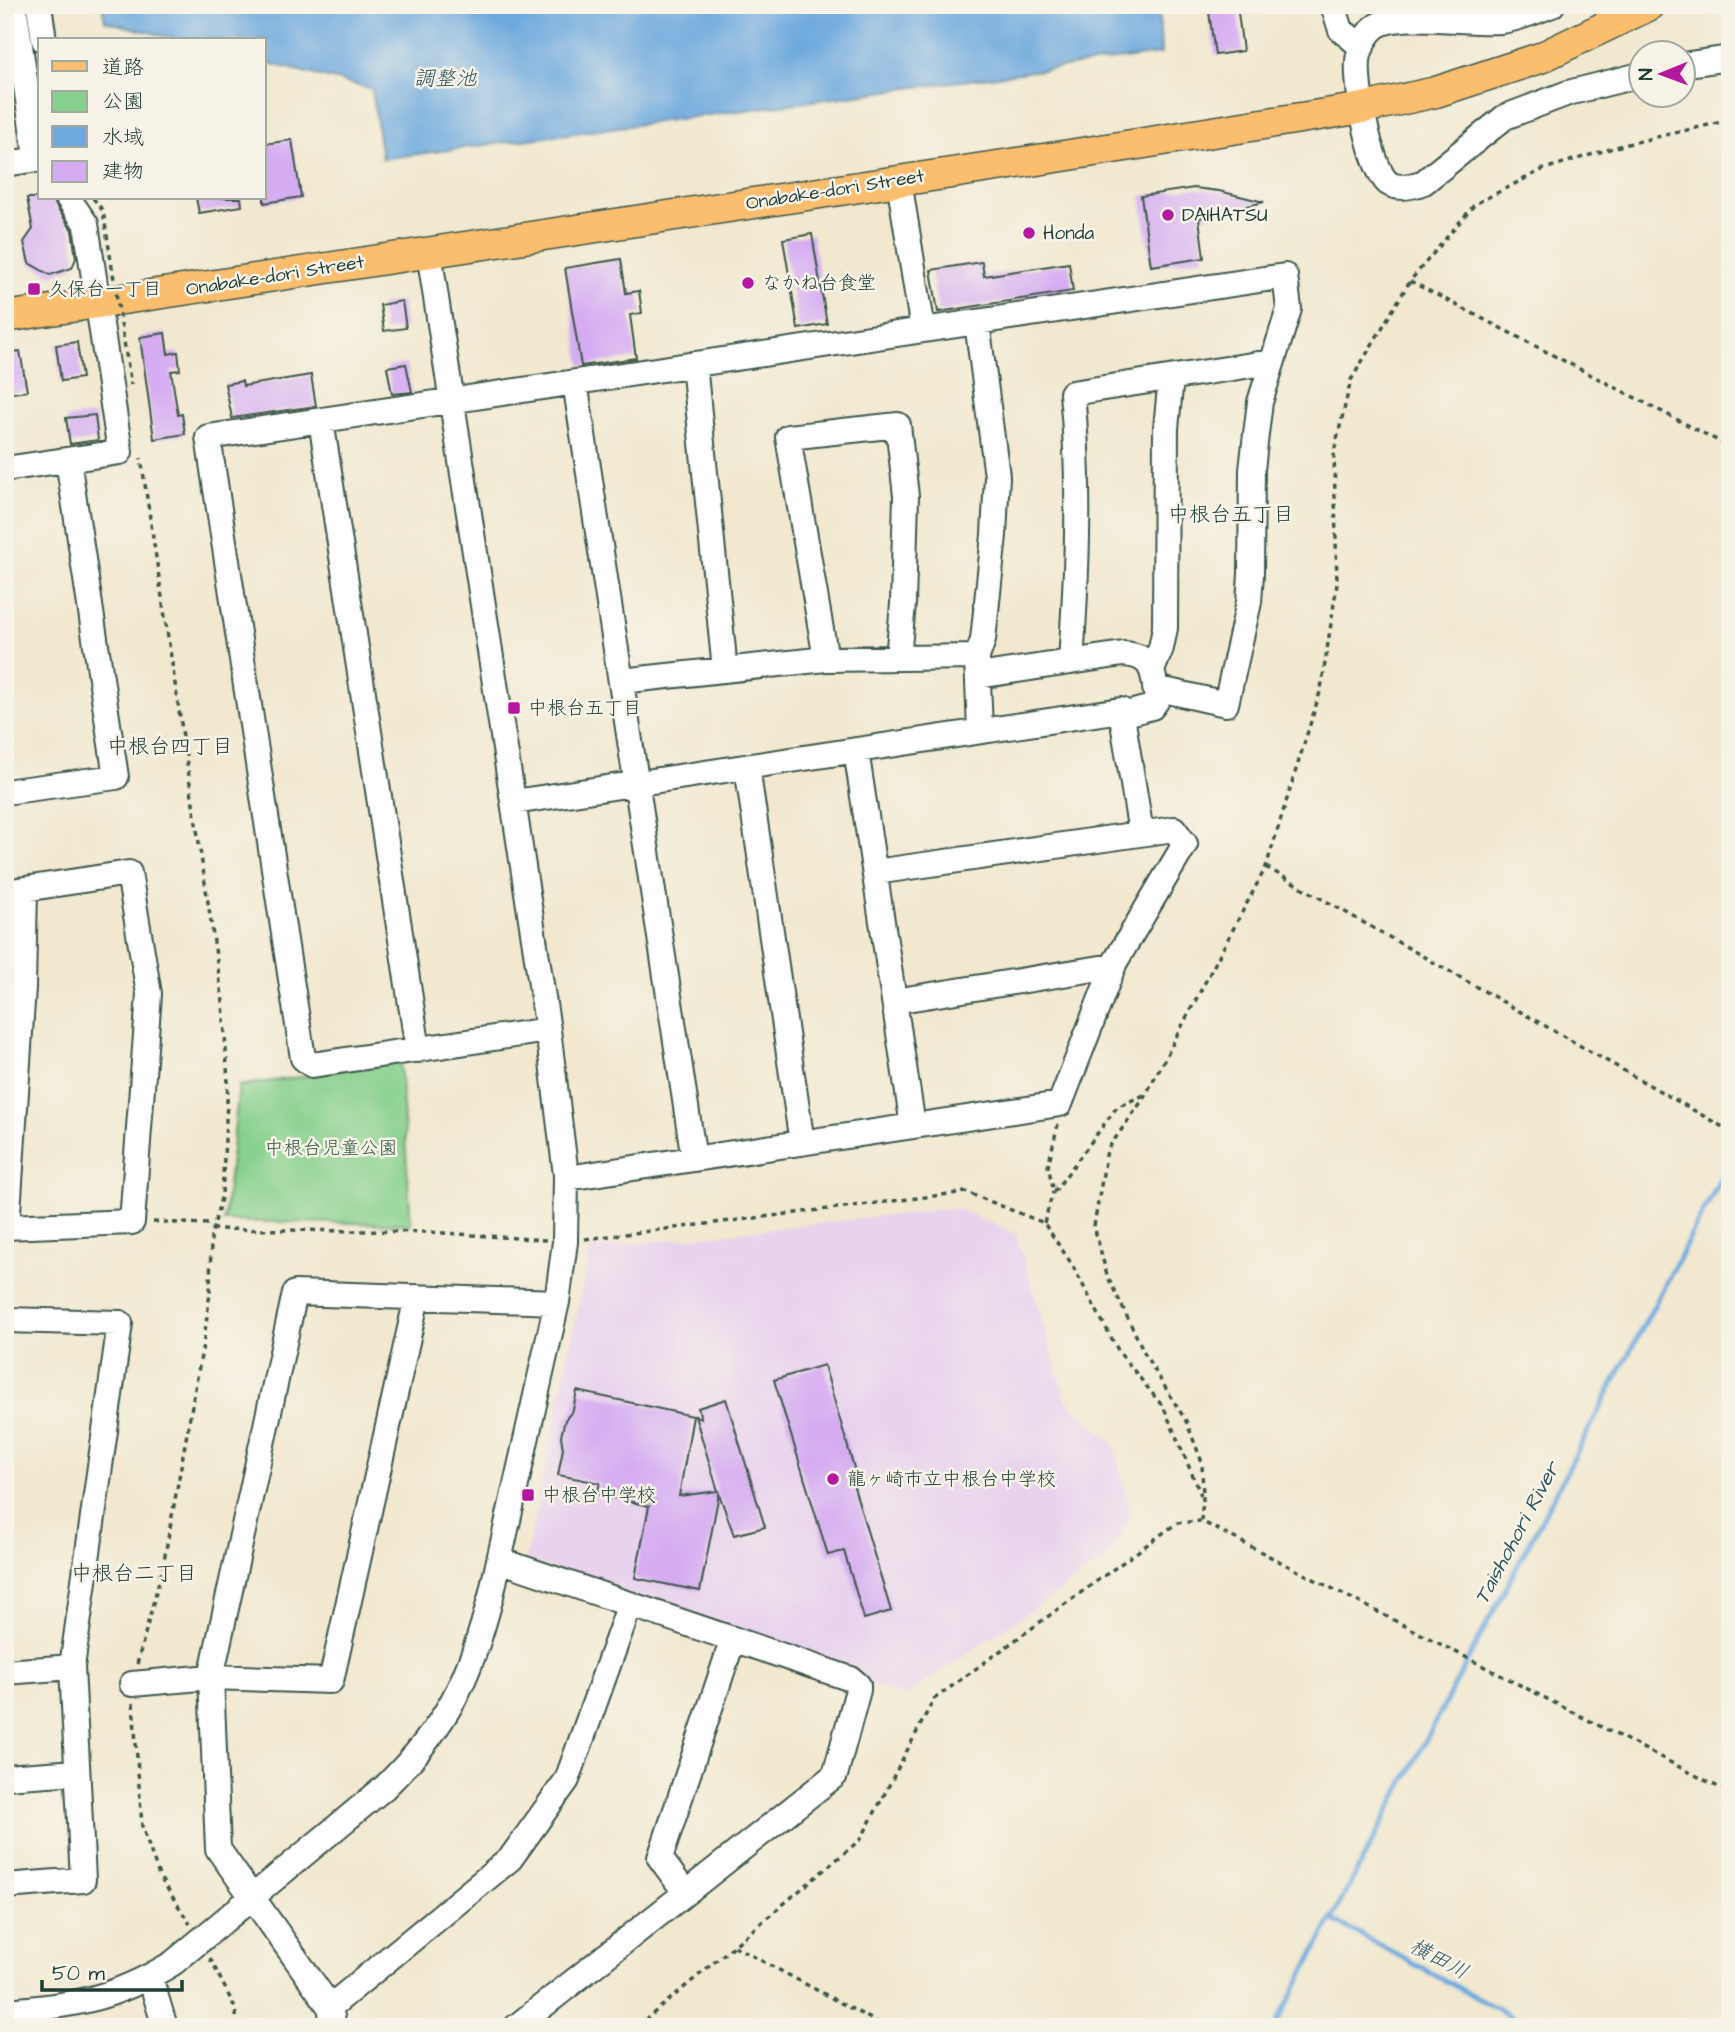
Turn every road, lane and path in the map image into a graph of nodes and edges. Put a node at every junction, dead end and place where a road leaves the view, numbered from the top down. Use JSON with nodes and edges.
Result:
{"nodes":[{"id":1,"x":14,"y":5,"type":"edge"},
{"id":2,"x":39,"y":5,"type":"edge"},
{"id":3,"x":1333,"y":5,"type":"edge"},
{"id":4,"x":1552,"y":5,"type":"edge"},
{"id":5,"x":1650,"y":5,"type":"edge"},
{"id":6,"x":44,"y":38,"type":"edge"},
{"id":7,"x":1362,"y":47,"type":"junction"},
{"id":8,"x":1730,"y":58,"type":"edge"},
{"id":9,"x":1696,"y":63,"type":"edge"},
{"id":10,"x":1626,"y":78,"type":"edge"},
{"id":11,"x":1363,"y":107,"type":"junction"},
{"id":12,"x":1730,"y":120,"type":"edge"},
{"id":13,"x":38,"y":153,"type":"edge"},
{"id":14,"x":38,"y":159,"type":"edge"},
{"id":15,"x":5,"y":164,"type":"edge"},
{"id":16,"x":899,"y":181,"type":"junction"},
{"id":17,"x":69,"y":200,"type":"edge"},
{"id":18,"x":95,"y":200,"type":"edge"},
{"id":19,"x":429,"y":253,"type":"junction"},
{"id":20,"x":1410,"y":281,"type":"junction"},
{"id":21,"x":98,"y":303,"type":"junction"},
{"id":22,"x":5,"y":317,"type":"edge"},
{"id":23,"x":976,"y":322,"type":"junction"},
{"id":24,"x":923,"y":330,"type":"junction"},
{"id":25,"x":1271,"y":362,"type":"junction"},
{"id":26,"x":694,"y":364,"type":"junction"},
{"id":27,"x":1171,"y":378,"type":"junction"},
{"id":28,"x":575,"y":382,"type":"junction"},
{"id":29,"x":131,"y":385,"type":"dead end"},
{"id":30,"x":453,"y":400,"type":"junction"},
{"id":31,"x":321,"y":420,"type":"junction"},
{"id":32,"x":1730,"y":447,"type":"edge"},
{"id":33,"x":141,"y":454,"type":"dead end"},
{"id":34,"x":68,"y":460,"type":"junction"},
{"id":35,"x":5,"y":470,"type":"edge"},
{"id":36,"x":898,"y":658,"type":"junction"},
{"id":37,"x":826,"y":659,"type":"junction"},
{"id":38,"x":1071,"y":662,"type":"junction"},
{"id":39,"x":978,"y":667,"type":"junction"},
{"id":40,"x":726,"y":670,"type":"junction"},
{"id":41,"x":1154,"y":678,"type":"junction"},
{"id":42,"x":621,"y":681,"type":"junction"},
{"id":43,"x":1122,"y":715,"type":"junction"},
{"id":44,"x":980,"y":731,"type":"junction"},
{"id":45,"x":856,"y":750,"type":"junction"},
{"id":46,"x":747,"y":766,"type":"junction"},
{"id":47,"x":636,"y":783,"type":"junction"},
{"id":48,"x":6,"y":790,"type":"edge"},
{"id":49,"x":514,"y":802,"type":"junction"},
{"id":50,"x":1141,"y":833,"type":"junction"},
{"id":51,"x":1266,"y":867,"type":"junction"},
{"id":52,"x":875,"y":872,"type":"junction"},
{"id":53,"x":15,"y":891,"type":"edge"},
{"id":54,"x":1113,"y":966,"type":"junction"},
{"id":55,"x":894,"y":1001,"type":"junction"},
{"id":56,"x":548,"y":1030,"type":"junction"},
{"id":57,"x":418,"y":1050,"type":"junction"},
{"id":58,"x":1146,"y":1094,"type":"junction"},
{"id":59,"x":1060,"y":1104,"type":"junction"},
{"id":60,"x":913,"y":1126,"type":"junction"},
{"id":61,"x":1730,"y":1130,"type":"edge"},
{"id":62,"x":802,"y":1143,"type":"junction"},
{"id":63,"x":694,"y":1159,"type":"junction"},
{"id":64,"x":566,"y":1178,"type":"junction"},
{"id":65,"x":1054,"y":1192,"type":"junction"},
{"id":66,"x":132,"y":1222,"type":"junction"},
{"id":67,"x":1044,"y":1223,"type":"junction"},
{"id":68,"x":6,"y":1227,"type":"edge"},
{"id":69,"x":214,"y":1229,"type":"junction"},
{"id":70,"x":565,"y":1242,"type":"junction"},
{"id":71,"x":416,"y":1297,"type":"junction"},
{"id":72,"x":557,"y":1301,"type":"junction"},
{"id":73,"x":5,"y":1320,"type":"edge"},
{"id":74,"x":1203,"y":1500,"type":"junction"},
{"id":75,"x":1201,"y":1521,"type":"junction"},
{"id":76,"x":499,"y":1560,"type":"junction"},
{"id":77,"x":630,"y":1604,"type":"junction"},
{"id":78,"x":733,"y":1639,"type":"junction"},
{"id":79,"x":72,"y":1667,"type":"junction"},
{"id":80,"x":5,"y":1672,"type":"edge"},
{"id":81,"x":211,"y":1677,"type":"junction"},
{"id":82,"x":132,"y":1684,"type":"junction"},
{"id":83,"x":78,"y":1772,"type":"junction"},
{"id":84,"x":5,"y":1777,"type":"edge"},
{"id":85,"x":1730,"y":1793,"type":"edge"},
{"id":86,"x":5,"y":1886,"type":"edge"},
{"id":87,"x":685,"y":1892,"type":"junction"},
{"id":88,"x":253,"y":1898,"type":"junction"},
{"id":89,"x":201,"y":1940,"type":"junction"},
{"id":90,"x":734,"y":1947,"type":"junction"},
{"id":91,"x":150,"y":1977,"type":"junction"},
{"id":92,"x":5,"y":2011,"type":"edge"},
{"id":93,"x":332,"y":2017,"type":"edge"},
{"id":94,"x":165,"y":2027,"type":"edge"},
{"id":95,"x":238,"y":2027,"type":"edge"},
{"id":96,"x":516,"y":2027,"type":"edge"},
{"id":97,"x":637,"y":2027,"type":"edge"},
{"id":98,"x":886,"y":2027,"type":"edge"}],
"edges":[{"from":1,"to":13,"type":"street"},
{"from":2,"to":6,"type":"street"},
{"from":3,"to":7,"type":"street"},
{"from":4,"to":7,"type":"street"},
{"from":5,"to":11,"type":"main road","name":"Onabake-dori Street"},
{"from":7,"to":11,"type":"street"},
{"from":8,"to":9,"type":"street"},
{"from":10,"to":11,"type":"street"},
{"from":11,"to":16,"type":"main road","name":"Onabake-dori Street"},
{"from":12,"to":20,"type":"path"},
{"from":14,"to":15,"type":"street"},
{"from":16,"to":19,"type":"main road","name":"Onabake-dori Street"},
{"from":16,"to":24,"type":"street"},
{"from":17,"to":21,"type":"street"},
{"from":18,"to":29,"type":"path","bridge":true},
{"from":19,"to":21,"type":"main road","name":"Onabake-dori Street"},
{"from":19,"to":30,"type":"street"},
{"from":20,"to":32,"type":"path"},
{"from":20,"to":51,"type":"path"},
{"from":21,"to":22,"type":"main road","name":"Onabake-dori Street"},
{"from":21,"to":34,"type":"street"},
{"from":23,"to":24,"type":"street"},
{"from":23,"to":25,"type":"street"},
{"from":23,"to":39,"type":"street"},
{"from":24,"to":26,"type":"street"},
{"from":25,"to":27,"type":"street"},
{"from":25,"to":41,"type":"street"},
{"from":26,"to":28,"type":"street"},
{"from":26,"to":40,"type":"street"},
{"from":27,"to":38,"type":"street"},
{"from":27,"to":41,"type":"street"},
{"from":28,"to":30,"type":"street"},
{"from":28,"to":42,"type":"street"},
{"from":30,"to":31,"type":"street"},
{"from":30,"to":49,"type":"street"},
{"from":31,"to":57,"type":"street"},
{"from":31,"to":57,"type":"street"},
{"from":33,"to":69,"type":"path"},
{"from":34,"to":35,"type":"street"},
{"from":34,"to":48,"type":"street"},
{"from":36,"to":37,"type":"street"},
{"from":36,"to":37,"type":"street"},
{"from":36,"to":39,"type":"street"},
{"from":37,"to":40,"type":"street"},
{"from":38,"to":39,"type":"street"},
{"from":38,"to":41,"type":"street"},
{"from":39,"to":44,"type":"street"},
{"from":40,"to":42,"type":"street"},
{"from":41,"to":43,"type":"street"},
{"from":42,"to":47,"type":"street"},
{"from":43,"to":44,"type":"street"},
{"from":43,"to":50,"type":"street"},
{"from":44,"to":45,"type":"street"},
{"from":45,"to":46,"type":"street"},
{"from":45,"to":52,"type":"street"},
{"from":46,"to":47,"type":"street"},
{"from":46,"to":62,"type":"street"},
{"from":47,"to":49,"type":"street"},
{"from":47,"to":63,"type":"street"},
{"from":49,"to":56,"type":"street"},
{"from":50,"to":52,"type":"street"},
{"from":50,"to":54,"type":"street"},
{"from":51,"to":58,"type":"path"},
{"from":51,"to":61,"type":"path"},
{"from":52,"to":55,"type":"street"},
{"from":53,"to":66,"type":"street"},
{"from":53,"to":68,"type":"street"},
{"from":54,"to":55,"type":"street"},
{"from":54,"to":59,"type":"street"},
{"from":55,"to":60,"type":"street"},
{"from":56,"to":57,"type":"street"},
{"from":56,"to":64,"type":"street"},
{"from":58,"to":65,"type":"path"},
{"from":58,"to":74,"type":"path"},
{"from":59,"to":60,"type":"street"},
{"from":59,"to":65,"type":"path"},
{"from":60,"to":62,"type":"street"},
{"from":62,"to":63,"type":"street"},
{"from":63,"to":64,"type":"street"},
{"from":64,"to":70,"type":"street"},
{"from":65,"to":67,"type":"path"},
{"from":66,"to":68,"type":"street"},
{"from":66,"to":69,"type":"path"},
{"from":67,"to":70,"type":"path"},
{"from":67,"to":74,"type":"path"},
{"from":69,"to":70,"type":"path"},
{"from":69,"to":82,"type":"path"},
{"from":70,"to":72,"type":"street"},
{"from":71,"to":72,"type":"street"},
{"from":71,"to":81,"type":"street"},
{"from":71,"to":81,"type":"street"},
{"from":72,"to":76,"type":"street"},
{"from":73,"to":79,"type":"street"},
{"from":74,"to":75,"type":"path"},
{"from":75,"to":85,"type":"path"},
{"from":75,"to":90,"type":"path"},
{"from":76,"to":77,"type":"street"},
{"from":76,"to":88,"type":"street"},
{"from":77,"to":78,"type":"street"},
{"from":77,"to":93,"type":"street"},
{"from":78,"to":87,"type":"street"},
{"from":78,"to":87,"type":"street"},
{"from":79,"to":80,"type":"street"},
{"from":79,"to":83,"type":"street"},
{"from":81,"to":82,"type":"street"},
{"from":81,"to":88,"type":"street"},
{"from":82,"to":89,"type":"path"},
{"from":83,"to":84,"type":"street"},
{"from":83,"to":86,"type":"street"},
{"from":87,"to":96,"type":"street"},
{"from":88,"to":89,"type":"street"},
{"from":88,"to":93,"type":"street"},
{"from":89,"to":91,"type":"street"},
{"from":89,"to":95,"type":"path"},
{"from":90,"to":97,"type":"path"},
{"from":90,"to":98,"type":"path"},
{"from":91,"to":92,"type":"street"},
{"from":91,"to":94,"type":"street"}]}
